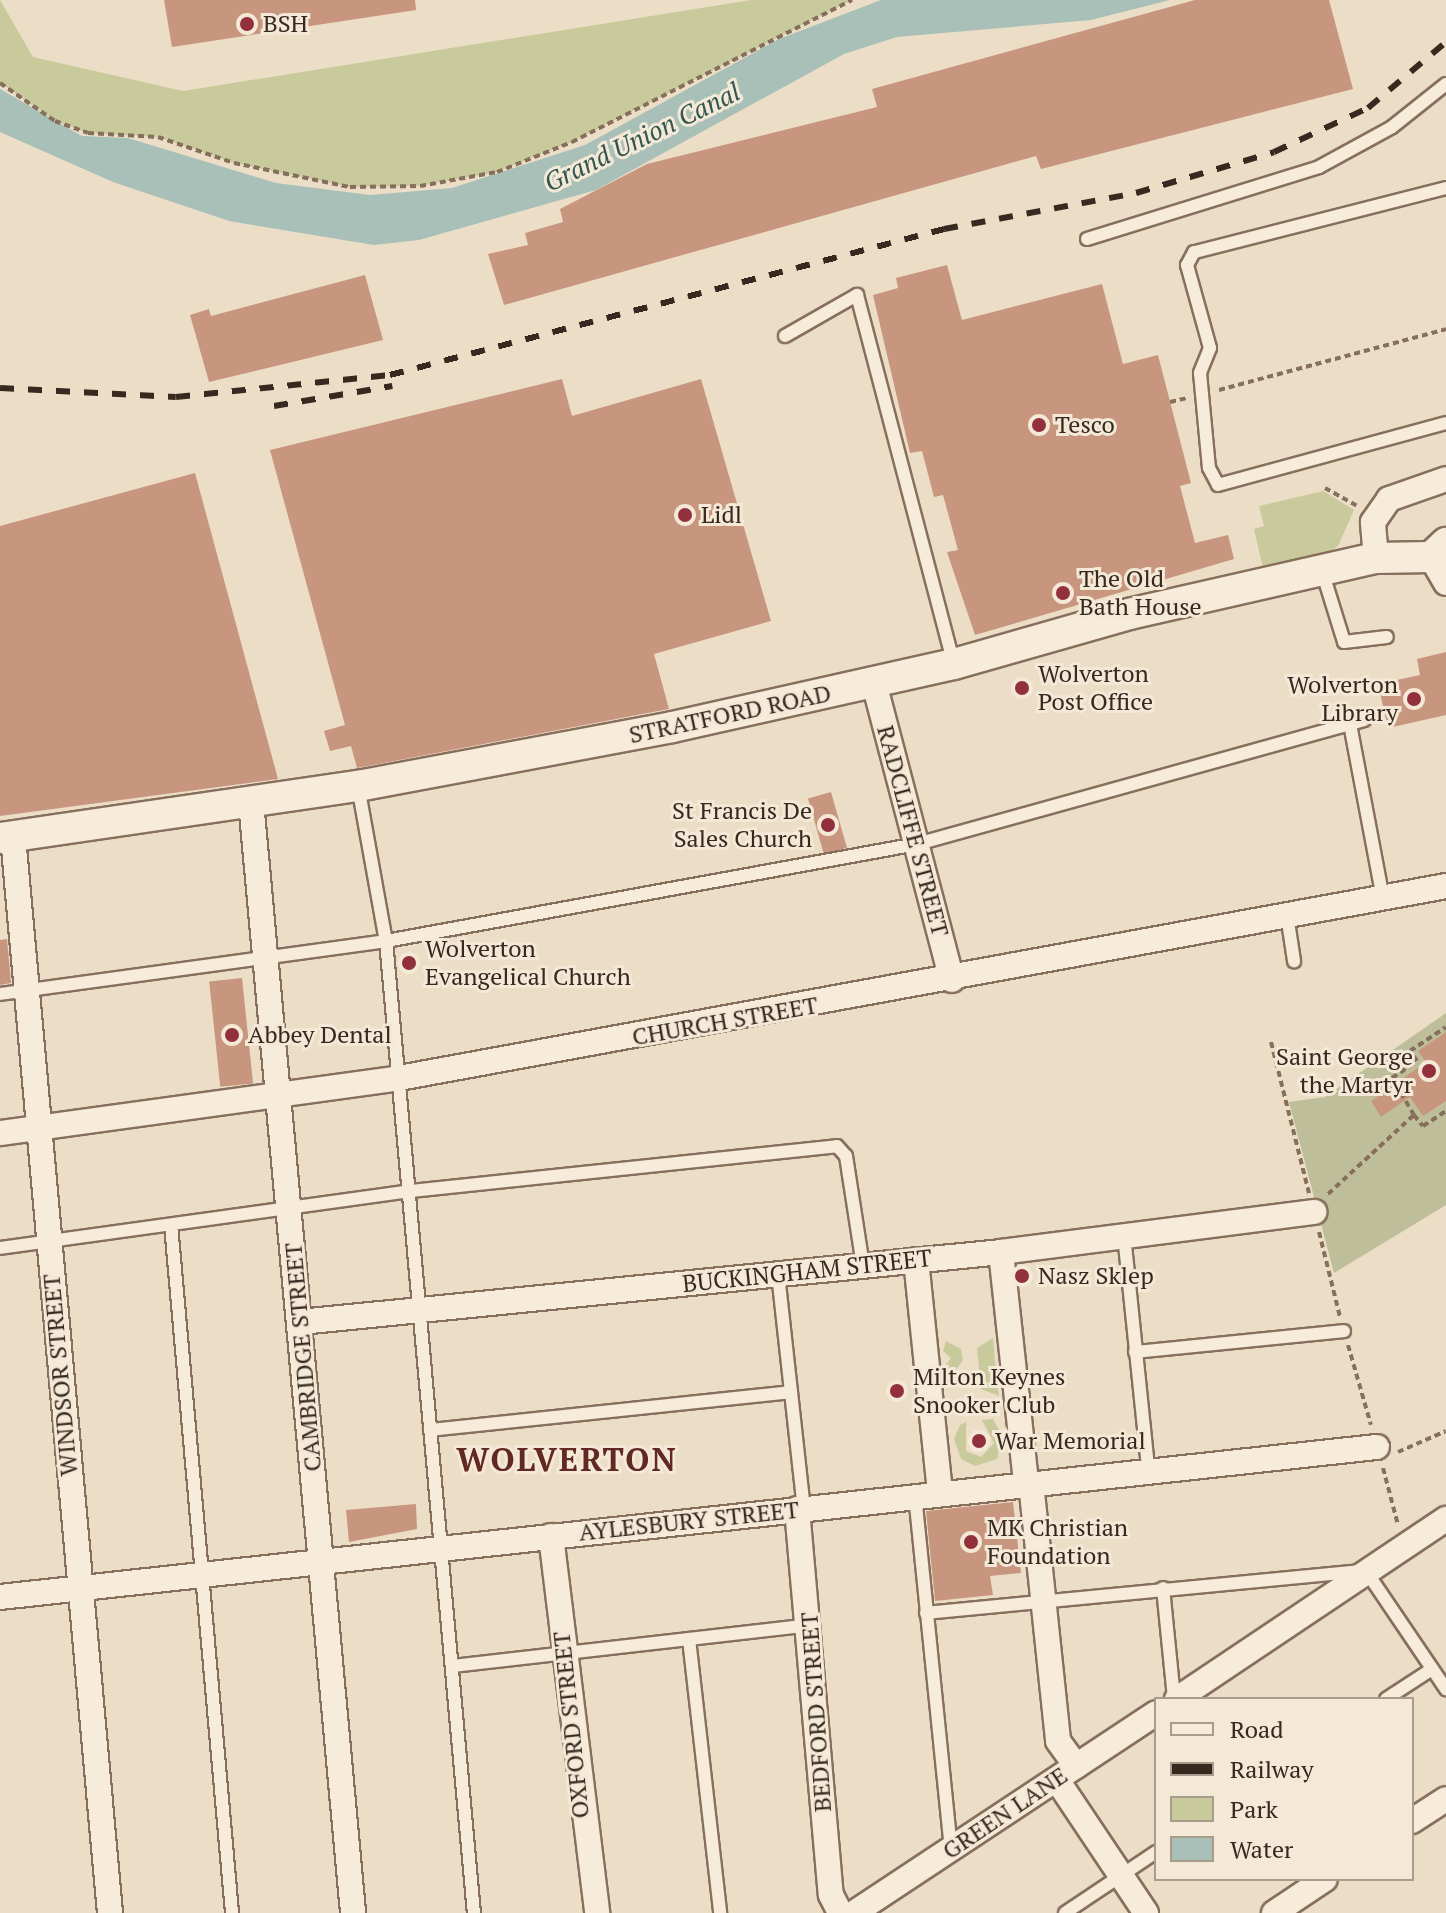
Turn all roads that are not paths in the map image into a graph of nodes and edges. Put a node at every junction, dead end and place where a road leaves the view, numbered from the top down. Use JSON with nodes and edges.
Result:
{"nodes":[{"id":1,"x":1446,"y":84,"type":"edge"},
{"id":2,"x":1446,"y":188,"type":"edge"},
{"id":3,"x":1087,"y":239,"type":"dead end"},
{"id":4,"x":785,"y":336,"type":"dead end"},
{"id":5,"x":1446,"y":423,"type":"edge"},
{"id":6,"x":1446,"y":479,"type":"edge"},
{"id":7,"x":1376,"y":558,"type":"junction"},
{"id":8,"x":1441,"y":561,"type":"edge"},
{"id":9,"x":1323,"y":574,"type":"junction"},
{"id":10,"x":1387,"y":637,"type":"dead end"},
{"id":11,"x":954,"y":664,"type":"junction"},
{"id":12,"x":874,"y":683,"type":"junction"},
{"id":13,"x":1364,"y":720,"type":"dead end"},
{"id":14,"x":1350,"y":724,"type":"junction"},
{"id":15,"x":358,"y":786,"type":"junction"},
{"id":16,"x":251,"y":802,"type":"junction"},
{"id":17,"x":7,"y":838,"type":"edge"},
{"id":18,"x":917,"y":844,"type":"junction"},
{"id":19,"x":1446,"y":886,"type":"edge"},
{"id":20,"x":1383,"y":898,"type":"junction"},
{"id":21,"x":1287,"y":915,"type":"junction"},
{"id":22,"x":386,"y":941,"type":"junction"},
{"id":23,"x":268,"y":957,"type":"junction"},
{"id":24,"x":1294,"y":961,"type":"dead end"},
{"id":25,"x":952,"y":980,"type":"junction"},
{"id":26,"x":28,"y":990,"type":"junction"},
{"id":27,"x":0,"y":994,"type":"edge"},
{"id":28,"x":399,"y":1078,"type":"junction"},
{"id":29,"x":279,"y":1095,"type":"junction"},
{"id":30,"x":40,"y":1128,"type":"junction"},
{"id":31,"x":0,"y":1133,"type":"edge"},
{"id":32,"x":411,"y":1191,"type":"junction"},
{"id":33,"x":1313,"y":1208,"type":"road end"},
{"id":34,"x":290,"y":1209,"type":"junction"},
{"id":35,"x":171,"y":1225,"type":"junction"},
{"id":36,"x":1124,"y":1235,"type":"junction"},
{"id":37,"x":49,"y":1242,"type":"junction"},
{"id":38,"x":0,"y":1248,"type":"edge"},
{"id":39,"x":1001,"y":1252,"type":"junction"},
{"id":40,"x":916,"y":1260,"type":"junction"},
{"id":41,"x":863,"y":1266,"type":"junction"},
{"id":42,"x":778,"y":1274,"type":"junction"},
{"id":43,"x":419,"y":1310,"type":"junction"},
{"id":44,"x":300,"y":1322,"type":"junction"},
{"id":45,"x":1344,"y":1331,"type":"road end"},
{"id":46,"x":1135,"y":1352,"type":"junction"},
{"id":47,"x":791,"y":1392,"type":"junction"},
{"id":48,"x":430,"y":1430,"type":"junction"},
{"id":49,"x":1379,"y":1453,"type":"road end"},
{"id":50,"x":1148,"y":1469,"type":"junction"},
{"id":51,"x":1028,"y":1483,"type":"junction"},
{"id":52,"x":940,"y":1493,"type":"junction"},
{"id":53,"x":915,"y":1495,"type":"junction"},
{"id":54,"x":800,"y":1509,"type":"junction"},
{"id":55,"x":1446,"y":1519,"type":"edge"},
{"id":56,"x":551,"y":1536,"type":"junction"},
{"id":57,"x":441,"y":1548,"type":"junction"},
{"id":58,"x":321,"y":1561,"type":"junction"},
{"id":59,"x":1366,"y":1571,"type":"junction"},
{"id":60,"x":201,"y":1573,"type":"junction"},
{"id":61,"x":79,"y":1588,"type":"junction"},
{"id":62,"x":1163,"y":1588,"type":"junction"},
{"id":63,"x":0,"y":1597,"type":"edge"},
{"id":64,"x":1043,"y":1601,"type":"junction"},
{"id":65,"x":926,"y":1613,"type":"junction"},
{"id":66,"x":810,"y":1625,"type":"junction"},
{"id":67,"x":689,"y":1639,"type":"junction"},
{"id":68,"x":564,"y":1653,"type":"junction"},
{"id":69,"x":452,"y":1666,"type":"junction"},
{"id":70,"x":1432,"y":1669,"type":"junction"},
{"id":71,"x":1446,"y":1689,"type":"edge"},
{"id":72,"x":1176,"y":1697,"type":"edge"},
{"id":73,"x":1179,"y":1697,"type":"edge"},
{"id":74,"x":1389,"y":1697,"type":"edge"},
{"id":75,"x":1154,"y":1714,"type":"edge"},
{"id":76,"x":1066,"y":1773,"type":"junction"},
{"id":77,"x":1446,"y":1799,"type":"edge"},
{"id":78,"x":1414,"y":1820,"type":"edge"},
{"id":79,"x":951,"y":1849,"type":"junction"},
{"id":80,"x":1154,"y":1853,"type":"edge"},
{"id":81,"x":1121,"y":1876,"type":"junction"},
{"id":82,"x":1322,"y":1881,"type":"edge"},
{"id":83,"x":110,"y":1913,"type":"edge"},
{"id":84,"x":232,"y":1913,"type":"edge"},
{"id":85,"x":353,"y":1913,"type":"edge"},
{"id":86,"x":474,"y":1913,"type":"edge"},
{"id":87,"x":597,"y":1913,"type":"edge"},
{"id":88,"x":720,"y":1913,"type":"edge"},
{"id":89,"x":840,"y":1913,"type":"edge"},
{"id":90,"x":854,"y":1913,"type":"edge"},
{"id":91,"x":1065,"y":1913,"type":"edge"},
{"id":92,"x":1146,"y":1913,"type":"edge"},
{"id":93,"x":1274,"y":1913,"type":"edge"}],
"edges":[{"from":1,"to":3,"type":"lane"},
{"from":2,"to":5,"type":"lane"},
{"from":4,"to":11,"type":"lane"},
{"from":6,"to":7,"type":"street"},
{"from":7,"to":8,"type":"street","name":"STRATFORD ROAD"},
{"from":7,"to":9,"type":"street","name":"STRATFORD ROAD"},
{"from":9,"to":10,"type":"lane"},
{"from":9,"to":11,"type":"street","name":"STRATFORD ROAD"},
{"from":11,"to":12,"type":"street","name":"STRATFORD ROAD"},
{"from":12,"to":15,"type":"street","name":"STRATFORD ROAD"},
{"from":12,"to":18,"type":"street","name":"RADCLIFFE STREET"},
{"from":13,"to":14,"type":"lane"},
{"from":14,"to":18,"type":"lane"},
{"from":14,"to":20,"type":"lane"},
{"from":15,"to":16,"type":"street","name":"STRATFORD ROAD"},
{"from":15,"to":22,"type":"lane"},
{"from":16,"to":17,"type":"street","name":"STRATFORD ROAD"},
{"from":16,"to":23,"type":"street","name":"CAMBRIDGE STREET"},
{"from":17,"to":26,"type":"street","name":"WINDSOR STREET"},
{"from":18,"to":22,"type":"lane"},
{"from":18,"to":25,"type":"street","name":"RADCLIFFE STREET"},
{"from":19,"to":20,"type":"street","name":"CHURCH STREET"},
{"from":20,"to":21,"type":"street","name":"CHURCH STREET"},
{"from":21,"to":24,"type":"lane"},
{"from":21,"to":25,"type":"street","name":"CHURCH STREET"},
{"from":22,"to":23,"type":"lane"},
{"from":22,"to":28,"type":"lane"},
{"from":23,"to":26,"type":"lane"},
{"from":23,"to":29,"type":"street","name":"CAMBRIDGE STREET"},
{"from":25,"to":28,"type":"street","name":"CHURCH STREET"},
{"from":26,"to":27,"type":"lane"},
{"from":26,"to":30,"type":"street","name":"WINDSOR STREET"},
{"from":28,"to":29,"type":"street","name":"CHURCH STREET"},
{"from":28,"to":32,"type":"lane"},
{"from":29,"to":30,"type":"street","name":"CHURCH STREET"},
{"from":29,"to":34,"type":"street","name":"CAMBRIDGE STREET"},
{"from":30,"to":31,"type":"street","name":"CHURCH STREET"},
{"from":30,"to":37,"type":"street","name":"WINDSOR STREET"},
{"from":32,"to":34,"type":"lane"},
{"from":32,"to":41,"type":"lane"},
{"from":32,"to":43,"type":"lane"},
{"from":33,"to":36,"type":"street","name":"BUCKINGHAM STREET"},
{"from":34,"to":35,"type":"lane"},
{"from":34,"to":44,"type":"street","name":"CAMBRIDGE STREET"},
{"from":35,"to":37,"type":"lane"},
{"from":35,"to":60,"type":"lane"},
{"from":36,"to":39,"type":"street","name":"BUCKINGHAM STREET"},
{"from":36,"to":46,"type":"lane"},
{"from":37,"to":38,"type":"lane"},
{"from":37,"to":61,"type":"street","name":"WINDSOR STREET"},
{"from":39,"to":40,"type":"street","name":"BUCKINGHAM STREET"},
{"from":39,"to":51,"type":"street"},
{"from":40,"to":41,"type":"street","name":"BUCKINGHAM STREET"},
{"from":40,"to":52,"type":"street"},
{"from":41,"to":42,"type":"street","name":"BUCKINGHAM STREET"},
{"from":42,"to":43,"type":"street","name":"BUCKINGHAM STREET"},
{"from":42,"to":47,"type":"lane"},
{"from":43,"to":44,"type":"street","name":"BUCKINGHAM STREET"},
{"from":43,"to":48,"type":"lane"},
{"from":44,"to":58,"type":"street","name":"CAMBRIDGE STREET"},
{"from":45,"to":46,"type":"lane"},
{"from":46,"to":50,"type":"lane"},
{"from":47,"to":48,"type":"lane"},
{"from":47,"to":54,"type":"lane"},
{"from":48,"to":57,"type":"lane"},
{"from":49,"to":50,"type":"street","name":"AYLESBURY STREET"},
{"from":50,"to":51,"type":"street","name":"AYLESBURY STREET"},
{"from":51,"to":52,"type":"street","name":"AYLESBURY STREET"},
{"from":51,"to":64,"type":"street"},
{"from":52,"to":53,"type":"street","name":"AYLESBURY STREET"},
{"from":53,"to":54,"type":"street","name":"AYLESBURY STREET"},
{"from":53,"to":65,"type":"lane"},
{"from":54,"to":56,"type":"street","name":"AYLESBURY STREET"},
{"from":54,"to":66,"type":"street","name":"BEDFORD STREET"},
{"from":55,"to":59,"type":"street"},
{"from":56,"to":57,"type":"street","name":"AYLESBURY STREET"},
{"from":56,"to":68,"type":"street","name":"OXFORD STREET"},
{"from":57,"to":58,"type":"street","name":"AYLESBURY STREET"},
{"from":57,"to":69,"type":"lane"},
{"from":58,"to":60,"type":"street","name":"AYLESBURY STREET"},
{"from":58,"to":85,"type":"street","name":"CAMBRIDGE STREET"},
{"from":59,"to":62,"type":"lane"},
{"from":59,"to":70,"type":"lane"},
{"from":59,"to":73,"type":"street"},
{"from":60,"to":61,"type":"street","name":"AYLESBURY STREET"},
{"from":60,"to":84,"type":"lane"},
{"from":61,"to":63,"type":"street","name":"AYLESBURY STREET"},
{"from":61,"to":83,"type":"street","name":"WINDSOR STREET"},
{"from":62,"to":64,"type":"lane"},
{"from":62,"to":72,"type":"lane"},
{"from":64,"to":65,"type":"lane"},
{"from":64,"to":76,"type":"street"},
{"from":65,"to":79,"type":"lane"},
{"from":66,"to":67,"type":"lane"},
{"from":66,"to":89,"type":"street","name":"BEDFORD STREET"},
{"from":67,"to":68,"type":"lane"},
{"from":67,"to":88,"type":"lane"},
{"from":68,"to":69,"type":"lane"},
{"from":68,"to":87,"type":"street","name":"OXFORD STREET"},
{"from":69,"to":86,"type":"lane"},
{"from":70,"to":71,"type":"lane"},
{"from":70,"to":74,"type":"lane"},
{"from":75,"to":76,"type":"street","name":"GREEN LANE"},
{"from":76,"to":79,"type":"street","name":"GREEN LANE"},
{"from":76,"to":81,"type":"street"},
{"from":77,"to":78,"type":"street"},
{"from":79,"to":90,"type":"street","name":"GREEN LANE"},
{"from":80,"to":81,"type":"lane"},
{"from":81,"to":91,"type":"lane"},
{"from":81,"to":92,"type":"street"},
{"from":82,"to":93,"type":"street"}]}
